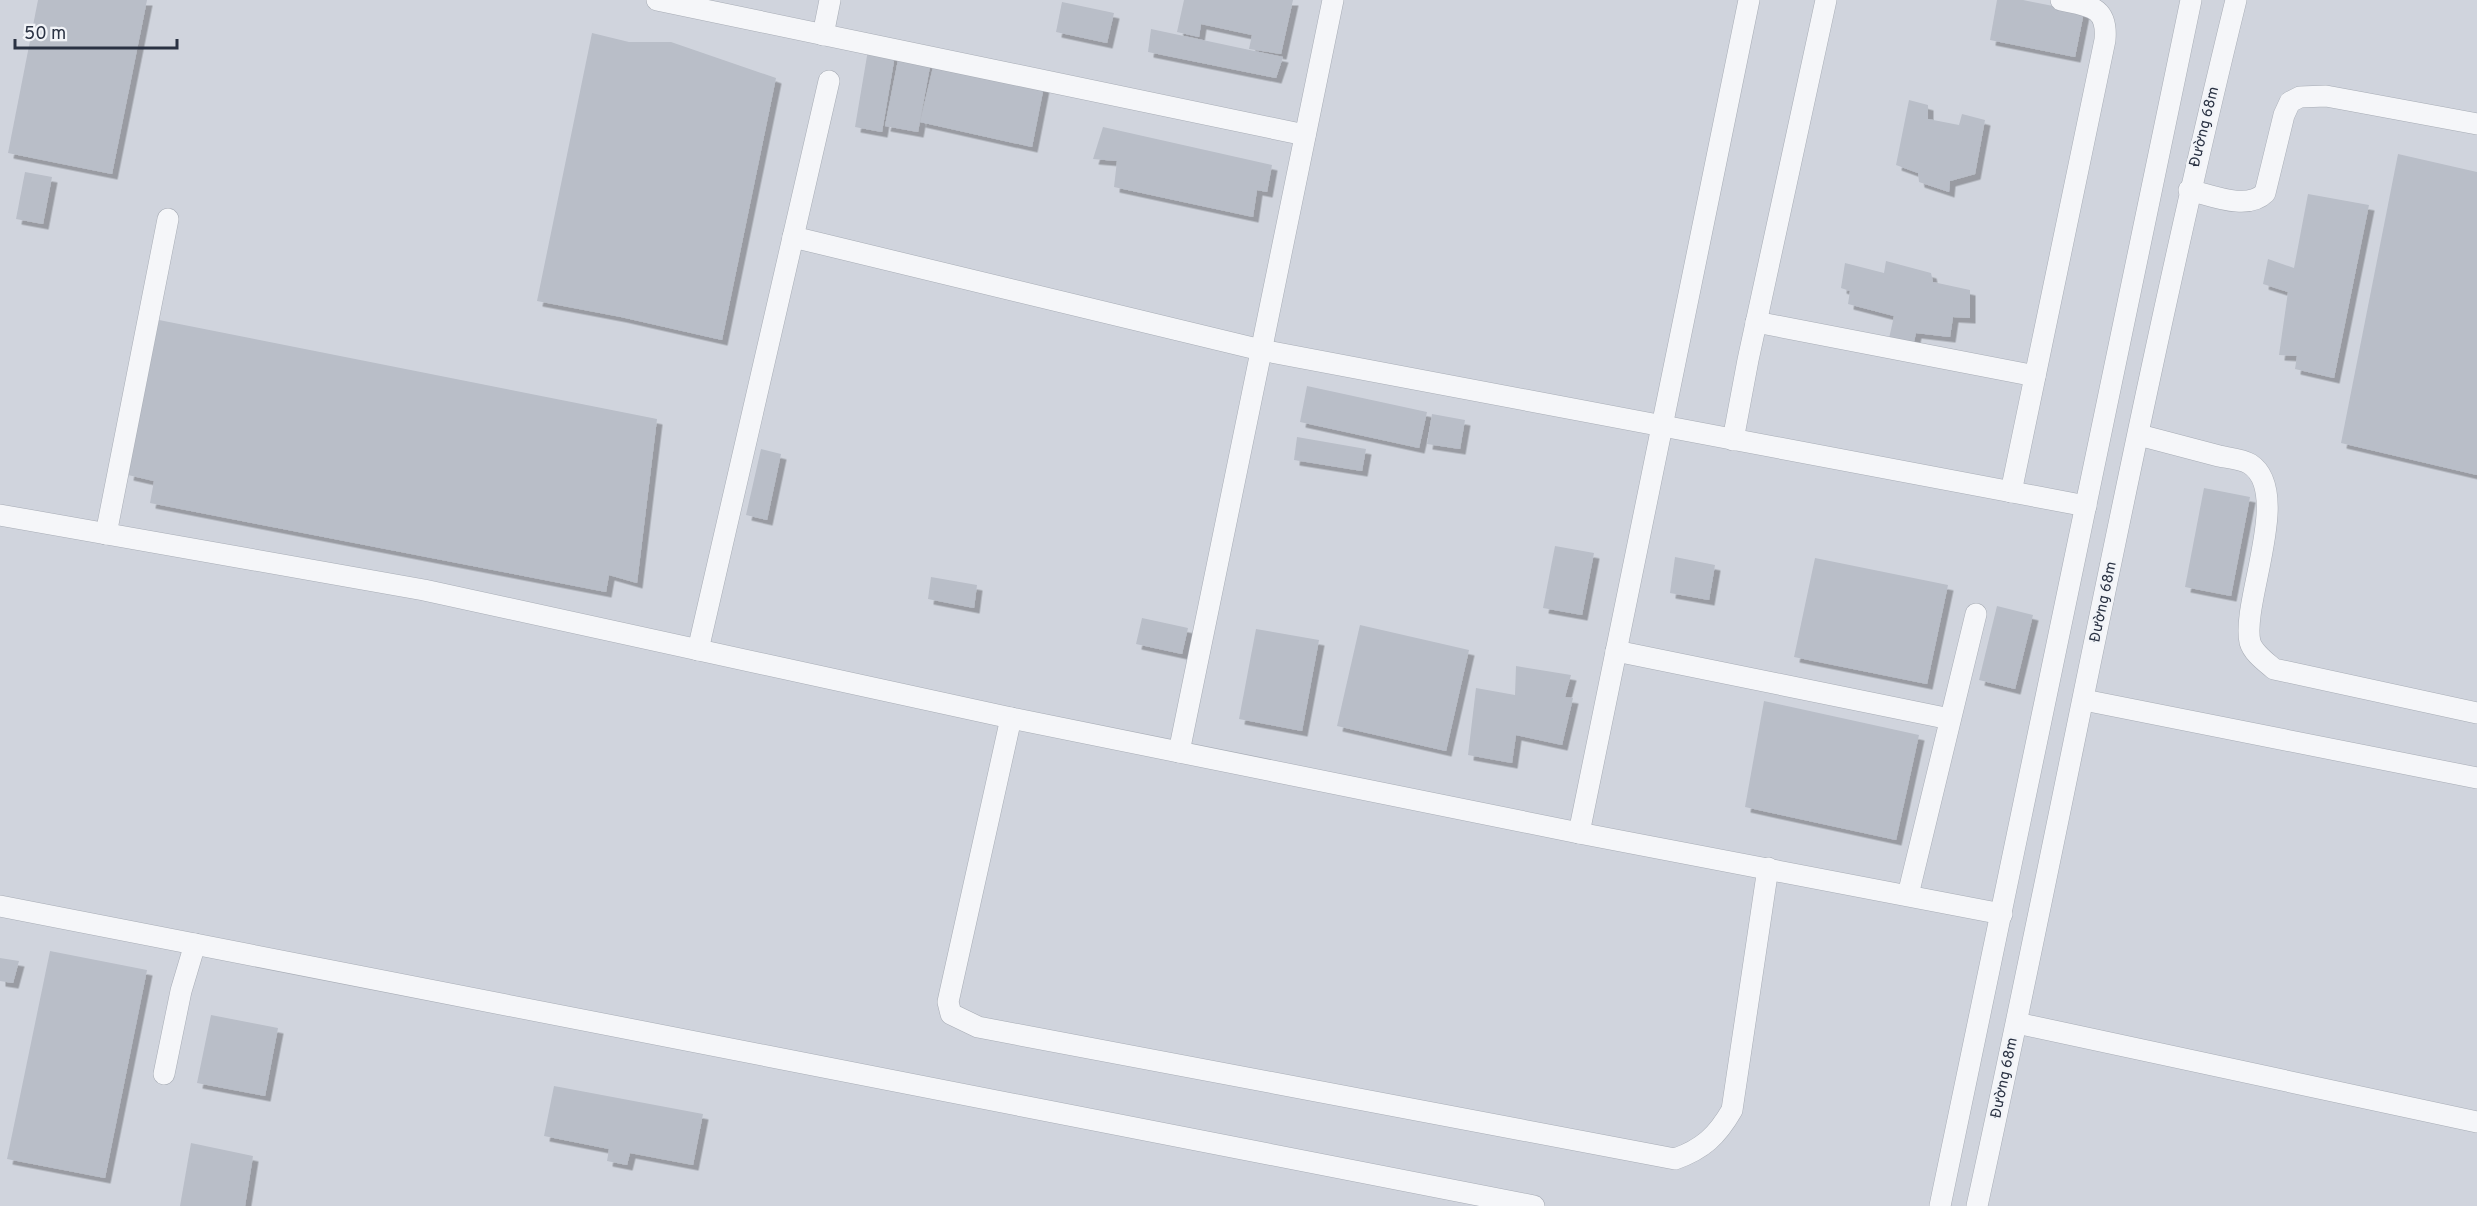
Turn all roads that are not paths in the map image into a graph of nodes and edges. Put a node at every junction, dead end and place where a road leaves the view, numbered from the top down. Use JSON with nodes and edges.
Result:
{"nodes":[{"id":1,"x":830,"y":0,"type":"edge"},
{"id":2,"x":1332,"y":0,"type":"edge"},
{"id":3,"x":1749,"y":0,"type":"edge"},
{"id":4,"x":1826,"y":0,"type":"edge"},
{"id":5,"x":2061,"y":0,"type":"edge"},
{"id":6,"x":2191,"y":0,"type":"edge"},
{"id":7,"x":2236,"y":0,"type":"edge"},
{"id":8,"x":667,"y":1,"type":"edge"},
{"id":9,"x":823,"y":35,"type":"junction"},
{"id":10,"x":829,"y":81,"type":"dead end"},
{"id":11,"x":2477,"y":124,"type":"edge"},
{"id":12,"x":1305,"y":135,"type":"junction"},
{"id":13,"x":2189,"y":190,"type":"junction"},
{"id":14,"x":168,"y":219,"type":"dead end"},
{"id":15,"x":793,"y":237,"type":"junction"},
{"id":16,"x":1756,"y":322,"type":"junction"},
{"id":17,"x":1261,"y":350,"type":"junction"},
{"id":18,"x":2035,"y":376,"type":"junction"},
{"id":19,"x":1662,"y":427,"type":"junction"},
{"id":20,"x":2139,"y":435,"type":"junction"},
{"id":21,"x":1732,"y":440,"type":"junction"},
{"id":22,"x":2010,"y":492,"type":"junction"},
{"id":23,"x":2086,"y":506,"type":"junction"},
{"id":24,"x":0,"y":515,"type":"edge"},
{"id":25,"x":105,"y":534,"type":"junction"},
{"id":26,"x":1976,"y":614,"type":"dead end"},
{"id":27,"x":698,"y":650,"type":"junction"},
{"id":28,"x":1616,"y":651,"type":"junction"},
{"id":29,"x":2084,"y":700,"type":"junction"},
{"id":30,"x":2477,"y":713,"type":"edge"},
{"id":31,"x":1011,"y":718,"type":"junction"},
{"id":32,"x":1950,"y":719,"type":"junction"},
{"id":33,"x":1179,"y":752,"type":"junction"},
{"id":34,"x":2477,"y":778,"type":"edge"},
{"id":35,"x":1579,"y":833,"type":"junction"},
{"id":36,"x":1768,"y":868,"type":"junction"},
{"id":37,"x":1908,"y":896,"type":"junction"},
{"id":38,"x":0,"y":906,"type":"edge"},
{"id":39,"x":2002,"y":914,"type":"junction"},
{"id":40,"x":195,"y":944,"type":"junction"},
{"id":41,"x":2017,"y":1023,"type":"junction"},
{"id":42,"x":164,"y":1074,"type":"dead end"},
{"id":43,"x":2477,"y":1122,"type":"edge"},
{"id":44,"x":1534,"y":1206,"type":"edge"},
{"id":45,"x":1940,"y":1206,"type":"edge"},
{"id":46,"x":1977,"y":1206,"type":"edge"}],
"edges":[{"from":1,"to":9,"type":"street"},
{"from":2,"to":12,"type":"street"},
{"from":3,"to":19,"type":"street"},
{"from":4,"to":16,"type":"street"},
{"from":5,"to":18,"type":"street"},
{"from":6,"to":23,"type":"street"},
{"from":7,"to":13,"type":"street","name":"Đường 68m"},
{"from":8,"to":9,"type":"street"},
{"from":9,"to":12,"type":"street"},
{"from":10,"to":15,"type":"street"},
{"from":11,"to":13,"type":"street"},
{"from":12,"to":17,"type":"street"},
{"from":13,"to":20,"type":"street","name":"Đường 68m"},
{"from":14,"to":25,"type":"street"},
{"from":15,"to":17,"type":"street"},
{"from":15,"to":27,"type":"street"},
{"from":16,"to":18,"type":"street"},
{"from":16,"to":21,"type":"street"},
{"from":17,"to":19,"type":"street"},
{"from":17,"to":33,"type":"street"},
{"from":18,"to":22,"type":"street"},
{"from":19,"to":21,"type":"street"},
{"from":19,"to":28,"type":"street"},
{"from":20,"to":29,"type":"street","name":"Đường 68m"},
{"from":20,"to":30,"type":"street"},
{"from":21,"to":22,"type":"street"},
{"from":22,"to":23,"type":"street"},
{"from":23,"to":39,"type":"street"},
{"from":24,"to":25,"type":"street"},
{"from":25,"to":27,"type":"street"},
{"from":26,"to":32,"type":"street"},
{"from":27,"to":31,"type":"street"},
{"from":28,"to":32,"type":"street"},
{"from":28,"to":35,"type":"street"},
{"from":29,"to":34,"type":"street"},
{"from":29,"to":41,"type":"street","name":"Đường 68m"},
{"from":31,"to":33,"type":"street"},
{"from":31,"to":36,"type":"street"},
{"from":32,"to":37,"type":"street"},
{"from":33,"to":35,"type":"street"},
{"from":35,"to":36,"type":"street"},
{"from":36,"to":37,"type":"street"},
{"from":37,"to":39,"type":"street"},
{"from":38,"to":40,"type":"street"},
{"from":39,"to":45,"type":"street"},
{"from":40,"to":42,"type":"street"},
{"from":40,"to":44,"type":"street"},
{"from":41,"to":43,"type":"street"},
{"from":41,"to":46,"type":"street","name":"Đường 68m"}]}
